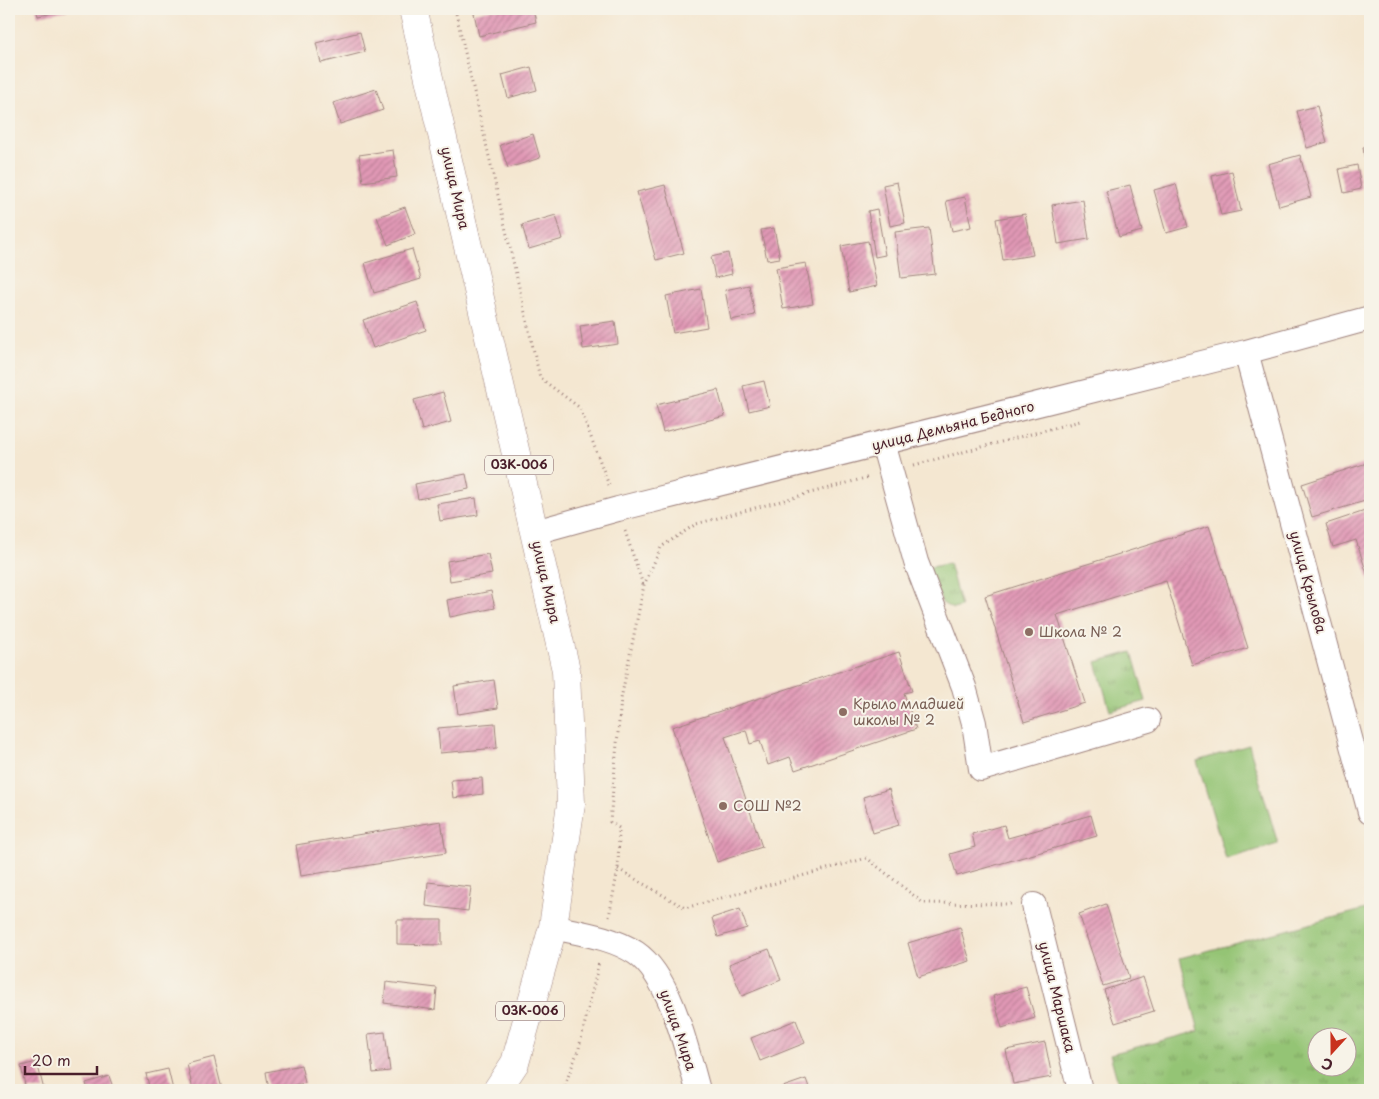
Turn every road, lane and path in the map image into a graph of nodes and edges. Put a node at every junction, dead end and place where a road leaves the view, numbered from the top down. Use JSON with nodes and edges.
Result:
{"nodes":[{"id":1,"x":413,"y":9,"type":"edge"},
{"id":2,"x":456,"y":9,"type":"edge"},
{"id":3,"x":1370,"y":318,"type":"edge"},
{"id":4,"x":1246,"y":352,"type":"junction"},
{"id":5,"x":1081,"y":420,"type":"dead end"},
{"id":6,"x":883,"y":443,"type":"junction"},
{"id":7,"x":891,"y":470,"type":"junction"},
{"id":8,"x":618,"y":509,"type":"junction"},
{"id":9,"x":535,"y":532,"type":"junction"},
{"id":10,"x":644,"y":585,"type":"junction"},
{"id":11,"x":1148,"y":720,"type":"dead end"},
{"id":12,"x":1370,"y":812,"type":"edge"},
{"id":13,"x":618,"y":868,"type":"junction"},
{"id":14,"x":1034,"y":904,"type":"joint"},
{"id":15,"x":553,"y":927,"type":"junction"},
{"id":16,"x":604,"y":939,"type":"junction"},
{"id":17,"x":497,"y":1090,"type":"edge"},
{"id":18,"x":563,"y":1090,"type":"edge"},
{"id":19,"x":698,"y":1090,"type":"edge"},
{"id":20,"x":1080,"y":1090,"type":"edge"}],
"edges":[{"from":1,"to":9,"type":"main road","name":"улица Мира","number":"03К-006"},
{"from":2,"to":8,"type":"path"},
{"from":3,"to":4,"type":"street","name":"улица Демьяна Бедного"},
{"from":4,"to":6,"type":"street","name":"улица Демьяна Бедного"},
{"from":4,"to":12,"type":"street","name":"улица Крылова"},
{"from":5,"to":7,"type":"path"},
{"from":6,"to":7,"type":"street"},
{"from":6,"to":8,"type":"street","name":"улица Демьяна Бедного"},
{"from":7,"to":10,"type":"path"},
{"from":7,"to":11,"type":"street"},
{"from":8,"to":9,"type":"street","name":"улица Демьяна Бедного"},
{"from":8,"to":10,"type":"path"},
{"from":9,"to":15,"type":"main road","name":"улица Мира","number":"03К-006"},
{"from":10,"to":13,"type":"path"},
{"from":13,"to":14,"type":"path"},
{"from":13,"to":16,"type":"path"},
{"from":14,"to":20,"type":"street","name":"улица Маршака"},
{"from":15,"to":16,"type":"street","name":"улица Мира"},
{"from":15,"to":17,"type":"main road","number":"03К-006"},
{"from":16,"to":18,"type":"path"},
{"from":16,"to":19,"type":"street","name":"улица Мира"}]}
